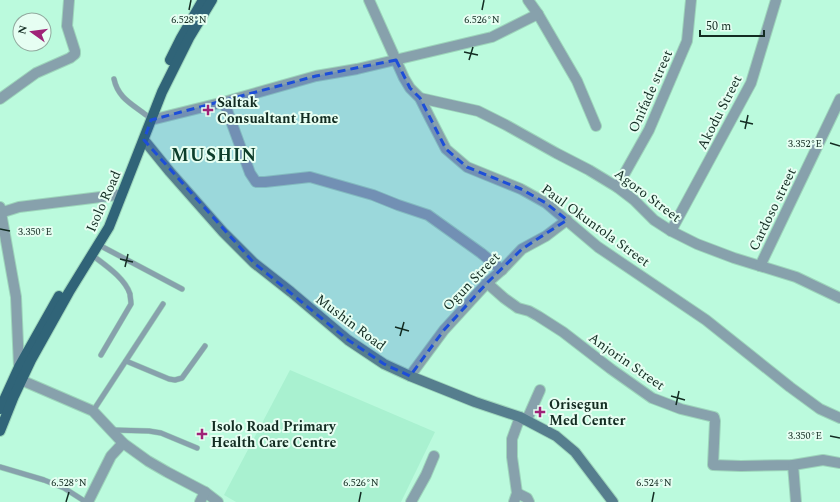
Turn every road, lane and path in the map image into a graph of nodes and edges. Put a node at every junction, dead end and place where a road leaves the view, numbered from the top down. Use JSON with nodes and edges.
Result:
{"nodes":[{"id":1,"x":69,"y":0,"type":"edge"},
{"id":2,"x":203,"y":0,"type":"edge"},
{"id":3,"x":212,"y":0,"type":"edge"},
{"id":4,"x":369,"y":0,"type":"edge"},
{"id":5,"x":528,"y":0,"type":"edge"},
{"id":6,"x":691,"y":0,"type":"edge"},
{"id":7,"x":776,"y":0,"type":"edge"},
{"id":8,"x":538,"y":14,"type":"junction"},
{"id":9,"x":396,"y":60,"type":"junction"},
{"id":10,"x":114,"y":79,"type":"dead end"},
{"id":11,"x":420,"y":98,"type":"junction"},
{"id":12,"x":0,"y":99,"type":"edge"},
{"id":13,"x":840,"y":99,"type":"edge"},
{"id":14,"x":224,"y":102,"type":"junction"},
{"id":15,"x":148,"y":117,"type":"junction"},
{"id":16,"x":596,"y":126,"type":"dead end"},
{"id":17,"x":144,"y":140,"type":"junction"},
{"id":18,"x":617,"y":187,"type":"junction"},
{"id":19,"x":117,"y":195,"type":"junction"},
{"id":20,"x":0,"y":211,"type":"edge"},
{"id":21,"x":567,"y":220,"type":"junction"},
{"id":22,"x":671,"y":231,"type":"junction"},
{"id":23,"x":99,"y":245,"type":"junction"},
{"id":24,"x":92,"y":255,"type":"junction"},
{"id":25,"x":760,"y":266,"type":"junction"},
{"id":26,"x":502,"y":270,"type":"junction"},
{"id":27,"x":487,"y":283,"type":"junction"},
{"id":28,"x":182,"y":289,"type":"dead end"},
{"id":29,"x":840,"y":298,"type":"edge"},
{"id":30,"x":163,"y":304,"type":"dead end"},
{"id":31,"x":205,"y":346,"type":"dead end"},
{"id":32,"x":100,"y":355,"type":"dead end"},
{"id":33,"x":126,"y":361,"type":"junction"},
{"id":34,"x":19,"y":367,"type":"junction"},
{"id":35,"x":410,"y":376,"type":"junction"},
{"id":36,"x":21,"y":380,"type":"junction"},
{"id":37,"x":540,"y":390,"type":"dead end"},
{"id":38,"x":0,"y":409,"type":"edge"},
{"id":39,"x":93,"y":411,"type":"junction"},
{"id":40,"x":840,"y":418,"type":"edge"},
{"id":41,"x":522,"y":419,"type":"junction"},
{"id":42,"x":112,"y":430,"type":"junction"},
{"id":43,"x":0,"y":431,"type":"edge"},
{"id":44,"x":123,"y":443,"type":"junction"},
{"id":45,"x":197,"y":448,"type":"dead end"},
{"id":46,"x":434,"y":456,"type":"dead end"},
{"id":47,"x":840,"y":462,"type":"edge"},
{"id":48,"x":793,"y":465,"type":"junction"},
{"id":49,"x":0,"y":467,"type":"edge"},
{"id":50,"x":205,"y":492,"type":"junction"},
{"id":51,"x":516,"y":497,"type":"edge"},
{"id":52,"x":87,"y":502,"type":"edge"},
{"id":53,"x":200,"y":502,"type":"edge"},
{"id":54,"x":218,"y":502,"type":"edge"},
{"id":55,"x":411,"y":502,"type":"edge"},
{"id":56,"x":529,"y":502,"type":"edge"},
{"id":57,"x":613,"y":502,"type":"edge"},
{"id":58,"x":796,"y":502,"type":"edge"}],
"edges":[{"from":1,"to":12,"type":"street"},
{"from":2,"to":15,"type":"main road","name":"Isolo Road"},
{"from":3,"to":15,"type":"main road","name":"Isolo Road"},
{"from":4,"to":9,"type":"street","name":"Paul Okuntola Street"},
{"from":5,"to":8,"type":"street"},
{"from":6,"to":18,"type":"street","name":"Onifade street"},
{"from":7,"to":22,"type":"street","name":"Akodu Street"},
{"from":8,"to":9,"type":"street"},
{"from":8,"to":16,"type":"street"},
{"from":9,"to":11,"type":"street","name":"Paul Okuntola Street"},
{"from":9,"to":14,"type":"street"},
{"from":10,"to":15,"type":"lane"},
{"from":11,"to":18,"type":"street","name":"Agoro Street"},
{"from":11,"to":21,"type":"street","name":"Paul Okuntola Street"},
{"from":13,"to":25,"type":"street","name":"Cardoso street"},
{"from":14,"to":15,"type":"street"},
{"from":14,"to":26,"type":"street"},
{"from":15,"to":17,"type":"main road","name":"Isolo Road"},
{"from":15,"to":19,"type":"main road","name":"Isolo Road"},
{"from":17,"to":23,"type":"main road","name":"Isolo Road"},
{"from":17,"to":35,"type":"main road","name":"Mushin Road"},
{"from":18,"to":22,"type":"street","name":"Agoro Street"},
{"from":19,"to":20,"type":"street"},
{"from":19,"to":34,"type":"main road","name":"Isolo Road"},
{"from":20,"to":34,"type":"street"},
{"from":21,"to":26,"type":"street","name":"Ogun Street"},
{"from":21,"to":40,"type":"street","name":"Paul Okuntola Street"},
{"from":22,"to":25,"type":"street","name":"Agoro Street"},
{"from":23,"to":24,"type":"main road","name":"Isolo Road"},
{"from":23,"to":28,"type":"lane"},
{"from":24,"to":32,"type":"lane"},
{"from":24,"to":36,"type":"main road","name":"Isolo Road"},
{"from":25,"to":29,"type":"street","name":"Agoro Street"},
{"from":26,"to":27,"type":"street","name":"Ogun Street"},
{"from":27,"to":35,"type":"street","name":"Ogun Street"},
{"from":27,"to":48,"type":"street","name":"Anjorin Street"},
{"from":30,"to":33,"type":"lane"},
{"from":31,"to":33,"type":"lane"},
{"from":33,"to":39,"type":"lane"},
{"from":34,"to":38,"type":"main road","name":"Isolo Road"},
{"from":35,"to":41,"type":"main road","name":"Mushin Road"},
{"from":36,"to":39,"type":"street"},
{"from":36,"to":43,"type":"main road","name":"Isolo Road"},
{"from":37,"to":41,"type":"street"},
{"from":39,"to":42,"type":"street"},
{"from":41,"to":51,"type":"street"},
{"from":41,"to":57,"type":"main road","name":"Mushin Road"},
{"from":42,"to":44,"type":"street"},
{"from":42,"to":45,"type":"lane"},
{"from":44,"to":50,"type":"street"},
{"from":44,"to":52,"type":"street"},
{"from":46,"to":55,"type":"street"},
{"from":47,"to":48,"type":"street"},
{"from":48,"to":58,"type":"street"},
{"from":49,"to":52,"type":"lane"},
{"from":50,"to":53,"type":"street"},
{"from":50,"to":54,"type":"street"},
{"from":51,"to":56,"type":"street"}]}
